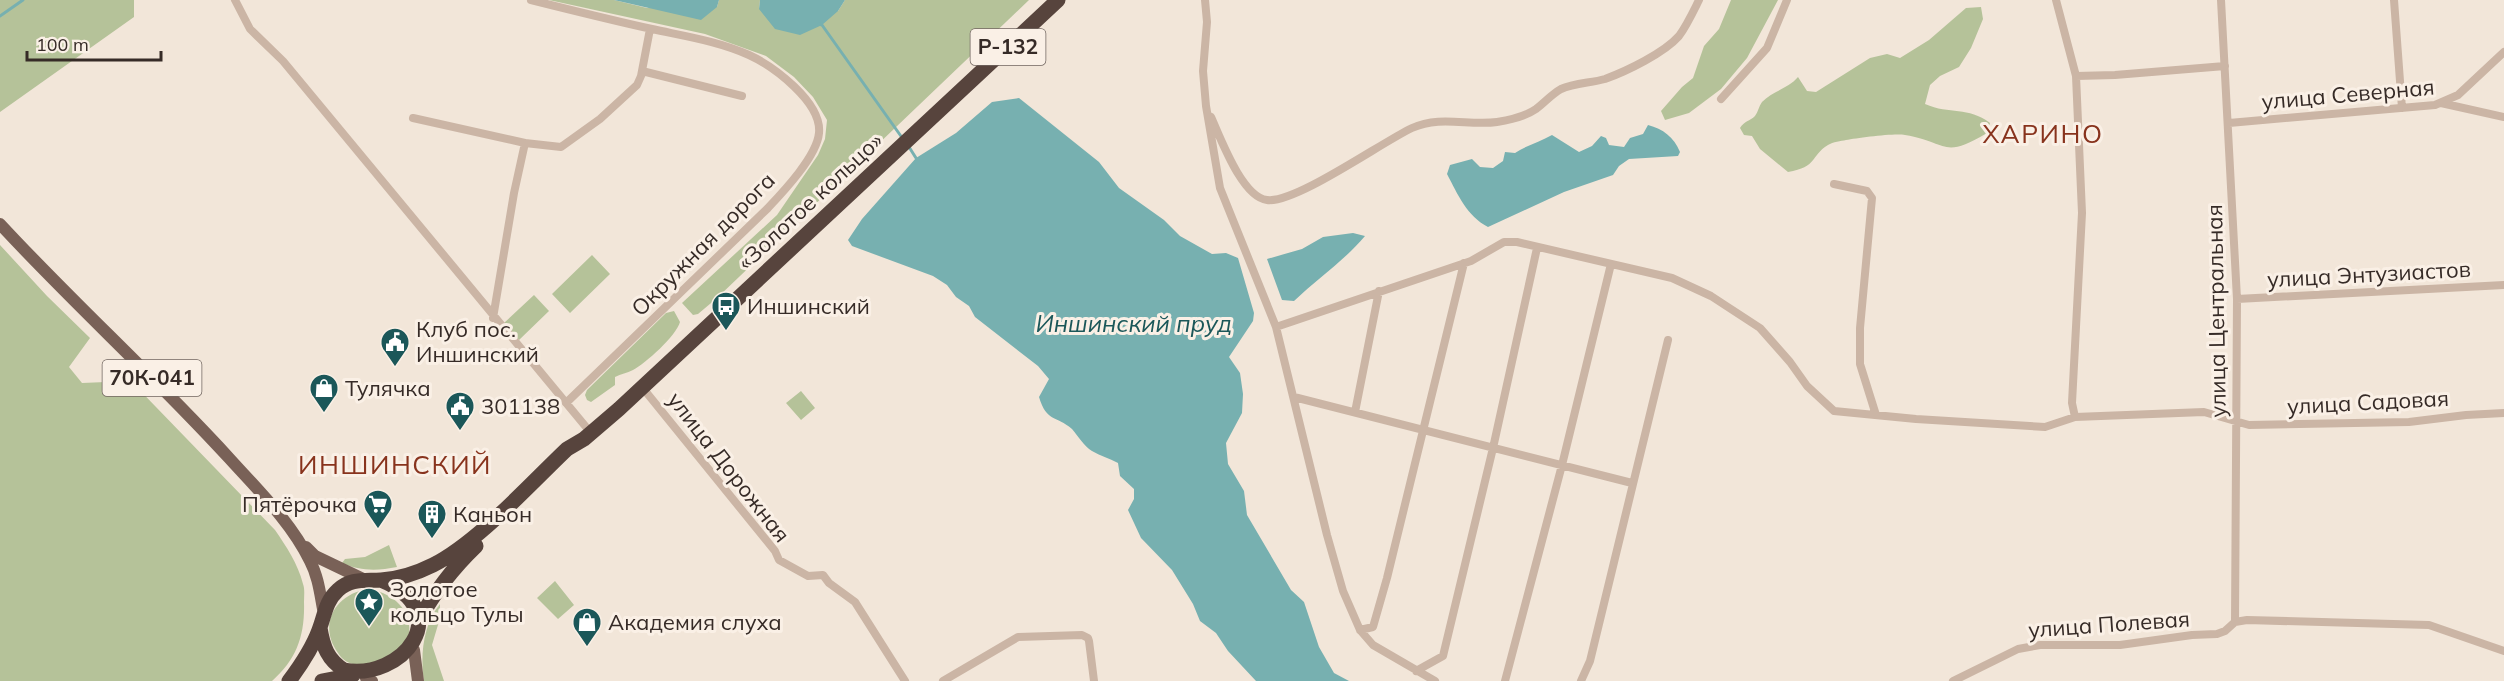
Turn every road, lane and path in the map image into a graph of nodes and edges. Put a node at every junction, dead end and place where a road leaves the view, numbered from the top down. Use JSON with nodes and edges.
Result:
{"nodes":[{"id":1,"x":236,"y":0,"type":"edge"},
{"id":2,"x":531,"y":0,"type":"edge"},
{"id":3,"x":1058,"y":0,"type":"edge"},
{"id":4,"x":1205,"y":0,"type":"edge"},
{"id":5,"x":1699,"y":0,"type":"edge"},
{"id":6,"x":1787,"y":0,"type":"edge"},
{"id":7,"x":2056,"y":0,"type":"edge"},
{"id":8,"x":2221,"y":0,"type":"edge"},
{"id":9,"x":2394,"y":0,"type":"edge"},
{"id":10,"x":650,"y":28,"type":"junction"},
{"id":11,"x":2504,"y":52,"type":"edge"},
{"id":12,"x":2225,"y":66,"type":"junction"},
{"id":13,"x":642,"y":71,"type":"junction"},
{"id":14,"x":2076,"y":75,"type":"junction"},
{"id":15,"x":742,"y":96,"type":"dead end"},
{"id":16,"x":1721,"y":99,"type":"dead end"},
{"id":17,"x":2444,"y":102,"type":"junction"},
{"id":18,"x":1206,"y":106,"type":"junction"},
{"id":19,"x":2404,"y":107,"type":"junction"},
{"id":20,"x":2504,"y":117,"type":"edge"},
{"id":21,"x":413,"y":118,"type":"dead end"},
{"id":22,"x":2229,"y":123,"type":"junction"},
{"id":23,"x":525,"y":143,"type":"junction"},
{"id":24,"x":1834,"y":184,"type":"dead end"},
{"id":25,"x":0,"y":224,"type":"edge"},
{"id":26,"x":1537,"y":248,"type":"junction"},
{"id":27,"x":1464,"y":263,"type":"junction"},
{"id":28,"x":1611,"y":264,"type":"junction"},
{"id":29,"x":2504,"y":285,"type":"edge"},
{"id":30,"x":1379,"y":291,"type":"junction"},
{"id":31,"x":2237,"y":299,"type":"junction"},
{"id":32,"x":493,"y":318,"type":"junction"},
{"id":33,"x":1276,"y":327,"type":"junction"},
{"id":34,"x":1668,"y":340,"type":"dead end"},
{"id":35,"x":642,"y":387,"type":"junction"},
{"id":36,"x":1294,"y":397,"type":"junction"},
{"id":37,"x":566,"y":404,"type":"junction"},
{"id":38,"x":1355,"y":412,"type":"junction"},
{"id":39,"x":2504,"y":413,"type":"edge"},
{"id":40,"x":1876,"y":415,"type":"junction"},
{"id":41,"x":2074,"y":417,"type":"junction"},
{"id":42,"x":2235,"y":420,"type":"junction"},
{"id":43,"x":1423,"y":430,"type":"junction"},
{"id":44,"x":588,"y":436,"type":"junction"},
{"id":45,"x":1493,"y":448,"type":"junction"},
{"id":46,"x":1562,"y":465,"type":"junction"},
{"id":47,"x":1632,"y":483,"type":"junction"},
{"id":48,"x":297,"y":538,"type":"junction"},
{"id":49,"x":363,"y":579,"type":"junction"},
{"id":50,"x":388,"y":583,"type":"junction"},
{"id":51,"x":323,"y":609,"type":"junction"},
{"id":52,"x":418,"y":621,"type":"junction"},
{"id":53,"x":2235,"y":621,"type":"junction"},
{"id":54,"x":320,"y":628,"type":"junction"},
{"id":55,"x":1360,"y":630,"type":"junction"},
{"id":56,"x":414,"y":650,"type":"junction"},
{"id":57,"x":2504,"y":651,"type":"edge"},
{"id":58,"x":1416,"y":670,"type":"junction"},
{"id":59,"x":364,"y":678,"type":"edge"},
{"id":60,"x":289,"y":681,"type":"edge"},
{"id":61,"x":322,"y":681,"type":"edge"},
{"id":62,"x":418,"y":681,"type":"edge"},
{"id":63,"x":905,"y":681,"type":"edge"},
{"id":64,"x":943,"y":681,"type":"edge"},
{"id":65,"x":1094,"y":681,"type":"edge"},
{"id":66,"x":1435,"y":681,"type":"edge"},
{"id":67,"x":1505,"y":681,"type":"edge"},
{"id":68,"x":1581,"y":681,"type":"edge"},
{"id":69,"x":1953,"y":681,"type":"edge"}],
"edges":[{"from":1,"to":32,"type":"street"},
{"from":2,"to":10,"type":"street","name":"Окружная дорога"},
{"from":3,"to":35,"type":"highway","name":"«Золотое кольцо»","number":"Р-132"},
{"from":4,"to":18,"type":"street"},
{"from":5,"to":18,"type":"street"},
{"from":6,"to":16,"type":"street"},
{"from":7,"to":14,"type":"street"},
{"from":8,"to":12,"type":"street","name":"улица Центральная"},
{"from":9,"to":19,"type":"street"},
{"from":10,"to":13,"type":"street"},
{"from":10,"to":37,"type":"street","name":"Окружная дорога"},
{"from":11,"to":17,"type":"street"},
{"from":12,"to":14,"type":"street"},
{"from":12,"to":22,"type":"street","name":"улица Центральная"},
{"from":13,"to":15,"type":"street"},
{"from":13,"to":23,"type":"street"},
{"from":14,"to":41,"type":"street"},
{"from":17,"to":19,"type":"street","name":"улица Северная"},
{"from":17,"to":20,"type":"street","name":"улица Северная"},
{"from":18,"to":33,"type":"street"},
{"from":19,"to":22,"type":"street","name":"улица Северная"},
{"from":21,"to":23,"type":"street"},
{"from":22,"to":31,"type":"street","name":"улица Центральная"},
{"from":23,"to":32,"type":"street"},
{"from":24,"to":40,"type":"street"},
{"from":25,"to":48,"type":"main road","number":"70К-041"},
{"from":26,"to":27,"type":"street","name":"улица Садовая"},
{"from":26,"to":28,"type":"street","name":"улица Садовая"},
{"from":26,"to":45,"type":"street"},
{"from":27,"to":30,"type":"street","name":"улица Садовая"},
{"from":27,"to":43,"type":"street"},
{"from":28,"to":40,"type":"street","name":"улица Садовая"},
{"from":28,"to":46,"type":"street"},
{"from":29,"to":31,"type":"street","name":"улица Энтузиастов"},
{"from":30,"to":33,"type":"street","name":"улица Садовая"},
{"from":30,"to":38,"type":"street"},
{"from":31,"to":42,"type":"street","name":"улица Центральная"},
{"from":32,"to":37,"type":"street"},
{"from":33,"to":36,"type":"street"},
{"from":34,"to":47,"type":"street"},
{"from":35,"to":44,"type":"highway","name":"«Золотое кольцо»","number":"Р-132"},
{"from":35,"to":63,"type":"street","name":"улица Дорожная"},
{"from":36,"to":38,"type":"street"},
{"from":36,"to":55,"type":"street"},
{"from":37,"to":44,"type":"street"},
{"from":38,"to":43,"type":"street"},
{"from":39,"to":42,"type":"street","name":"улица Садовая"},
{"from":40,"to":41,"type":"street","name":"улица Садовая"},
{"from":41,"to":42,"type":"street","name":"улица Садовая"},
{"from":42,"to":53,"type":"street","name":"улица Центральная"},
{"from":43,"to":45,"type":"street"},
{"from":43,"to":55,"type":"street"},
{"from":44,"to":50,"type":"highway","name":"«Золотое кольцо»","number":"Р-132"},
{"from":44,"to":52,"type":"highway","name":"«Золотое кольцо»","number":"Р-132"},
{"from":45,"to":46,"type":"street"},
{"from":45,"to":58,"type":"street"},
{"from":46,"to":47,"type":"street"},
{"from":46,"to":67,"type":"street"},
{"from":47,"to":68,"type":"street"},
{"from":48,"to":49,"type":"main road","number":"70К-041"},
{"from":48,"to":51,"type":"main road","number":"70К-041"},
{"from":49,"to":50,"type":"highway","name":"«Золотое кольцо»","number":"Р-132"},
{"from":49,"to":51,"type":"highway","name":"«Золотое кольцо»","number":"Р-132"},
{"from":50,"to":52,"type":"highway"},
{"from":51,"to":54,"type":"highway"},
{"from":52,"to":56,"type":"highway","name":"«Золотое кольцо»","number":"Р-132"},
{"from":53,"to":57,"type":"street"},
{"from":53,"to":69,"type":"street","name":"улица Полевая"},
{"from":54,"to":59,"type":"highway"},
{"from":54,"to":60,"type":"highway"},
{"from":55,"to":58,"type":"street"},
{"from":56,"to":59,"type":"highway"},
{"from":56,"to":62,"type":"main road"},
{"from":58,"to":66,"type":"street"},
{"from":59,"to":61,"type":"highway"},
{"from":64,"to":65,"type":"street"}]}
